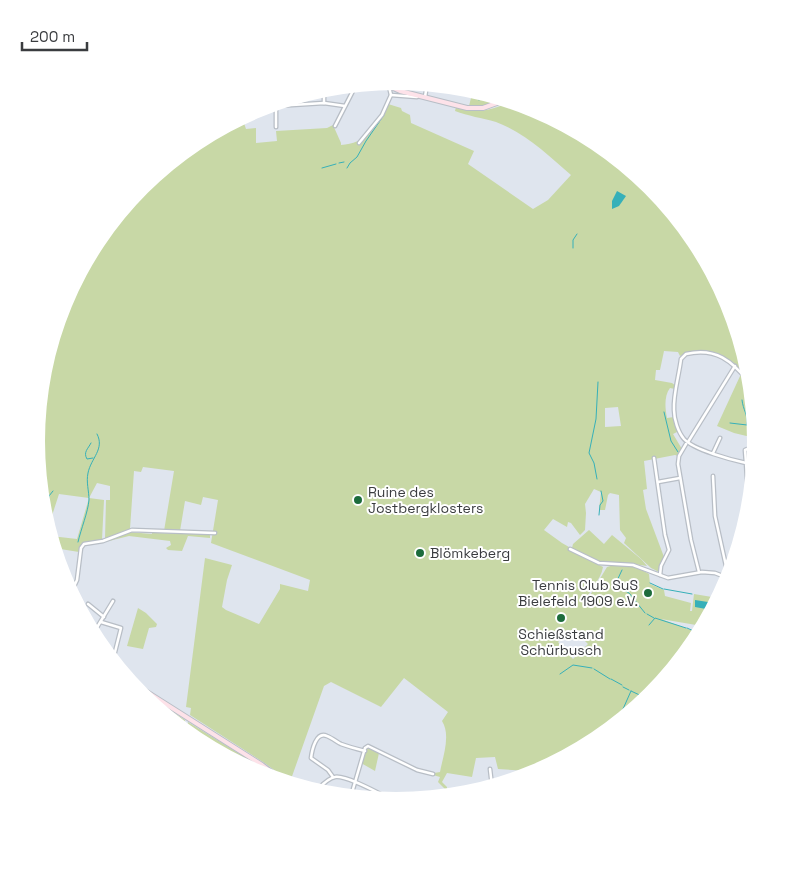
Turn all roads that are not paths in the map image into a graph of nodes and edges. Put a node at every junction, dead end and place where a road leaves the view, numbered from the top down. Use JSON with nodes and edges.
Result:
{"nodes":[{"id":1,"x":390,"y":90,"type":"edge"},
{"id":2,"x":402,"y":90,"type":"edge"},
{"id":3,"x":426,"y":92,"type":"edge"},
{"id":4,"x":352,"y":93,"type":"edge"},
{"id":5,"x":391,"y":95,"type":"junction"},
{"id":6,"x":419,"y":96,"type":"junction"},
{"id":7,"x":425,"y":97,"type":"junction"},
{"id":8,"x":324,"y":98,"type":"edge"},
{"id":9,"x":324,"y":104,"type":"junction"},
{"id":10,"x":494,"y":104,"type":"edge"},
{"id":11,"x":297,"y":105,"type":"edge"},
{"id":12,"x":346,"y":106,"type":"junction"},
{"id":13,"x":276,"y":112,"type":"edge"},
{"id":14,"x":335,"y":126,"type":"dead end"},
{"id":15,"x":276,"y":127,"type":"dead end"},
{"id":16,"x":359,"y":143,"type":"dead end"},
{"id":17,"x":735,"y":366,"type":"junction"},
{"id":18,"x":740,"y":371,"type":"edge"},
{"id":19,"x":720,"y":438,"type":"dead end"},
{"id":20,"x":687,"y":443,"type":"junction"},
{"id":21,"x":747,"y":449,"type":"edge"},
{"id":22,"x":713,"y":453,"type":"junction"},
{"id":23,"x":654,"y":458,"type":"dead end"},
{"id":24,"x":746,"y":463,"type":"joint"},
{"id":25,"x":713,"y":476,"type":"dead end"},
{"id":26,"x":680,"y":478,"type":"junction"},
{"id":27,"x":658,"y":482,"type":"junction"},
{"id":28,"x":215,"y":533,"type":"dead end"},
{"id":29,"x":570,"y":548,"type":"dead end"},
{"id":30,"x":725,"y":562,"type":"edge"},
{"id":31,"x":699,"y":572,"type":"junction"},
{"id":32,"x":660,"y":575,"type":"junction"},
{"id":33,"x":720,"y":575,"type":"edge"},
{"id":34,"x":75,"y":583,"type":"edge"},
{"id":35,"x":113,"y":601,"type":"dead end"},
{"id":36,"x":88,"y":604,"type":"dead end"},
{"id":37,"x":104,"y":617,"type":"junction"},
{"id":38,"x":101,"y":622,"type":"junction"},
{"id":39,"x":98,"y":626,"type":"edge"},
{"id":40,"x":115,"y":651,"type":"edge"},
{"id":41,"x":160,"y":701,"type":"edge"},
{"id":42,"x":365,"y":751,"type":"junction"},
{"id":43,"x":262,"y":765,"type":"edge"},
{"id":44,"x":490,"y":768,"type":"dead end"},
{"id":45,"x":433,"y":774,"type":"dead end"},
{"id":46,"x":333,"y":777,"type":"junction"},
{"id":47,"x":491,"y":779,"type":"edge"},
{"id":48,"x":355,"y":782,"type":"junction"},
{"id":49,"x":324,"y":784,"type":"edge"},
{"id":50,"x":353,"y":789,"type":"edge"},
{"id":51,"x":374,"y":791,"type":"edge"}],
"edges":[{"from":1,"to":5,"type":"street"},
{"from":2,"to":6,"type":"main road"},
{"from":3,"to":7,"type":"street"},
{"from":4,"to":12,"type":"street"},
{"from":5,"to":6,"type":"street"},
{"from":5,"to":16,"type":"street"},
{"from":6,"to":7,"type":"main road"},
{"from":7,"to":10,"type":"main road"},
{"from":8,"to":9,"type":"street"},
{"from":9,"to":11,"type":"street"},
{"from":9,"to":12,"type":"street"},
{"from":12,"to":14,"type":"street"},
{"from":13,"to":15,"type":"street"},
{"from":17,"to":18,"type":"street"},
{"from":17,"to":20,"type":"street"},
{"from":17,"to":20,"type":"street"},
{"from":19,"to":22,"type":"street"},
{"from":20,"to":22,"type":"street"},
{"from":20,"to":26,"type":"street"},
{"from":21,"to":24,"type":"street"},
{"from":22,"to":24,"type":"street"},
{"from":23,"to":27,"type":"street"},
{"from":25,"to":30,"type":"street"},
{"from":26,"to":27,"type":"street"},
{"from":26,"to":31,"type":"street"},
{"from":27,"to":32,"type":"street"},
{"from":28,"to":34,"type":"street"},
{"from":29,"to":32,"type":"street"},
{"from":31,"to":32,"type":"street"},
{"from":31,"to":33,"type":"street"},
{"from":35,"to":37,"type":"street"},
{"from":36,"to":37,"type":"street"},
{"from":37,"to":38,"type":"street"},
{"from":38,"to":39,"type":"street"},
{"from":38,"to":40,"type":"street"},
{"from":41,"to":43,"type":"main road"},
{"from":42,"to":45,"type":"street"},
{"from":42,"to":46,"type":"street"},
{"from":42,"to":48,"type":"street"},
{"from":44,"to":47,"type":"street"},
{"from":46,"to":48,"type":"street"},
{"from":46,"to":49,"type":"street"},
{"from":48,"to":50,"type":"street"},
{"from":48,"to":51,"type":"street"}]}
